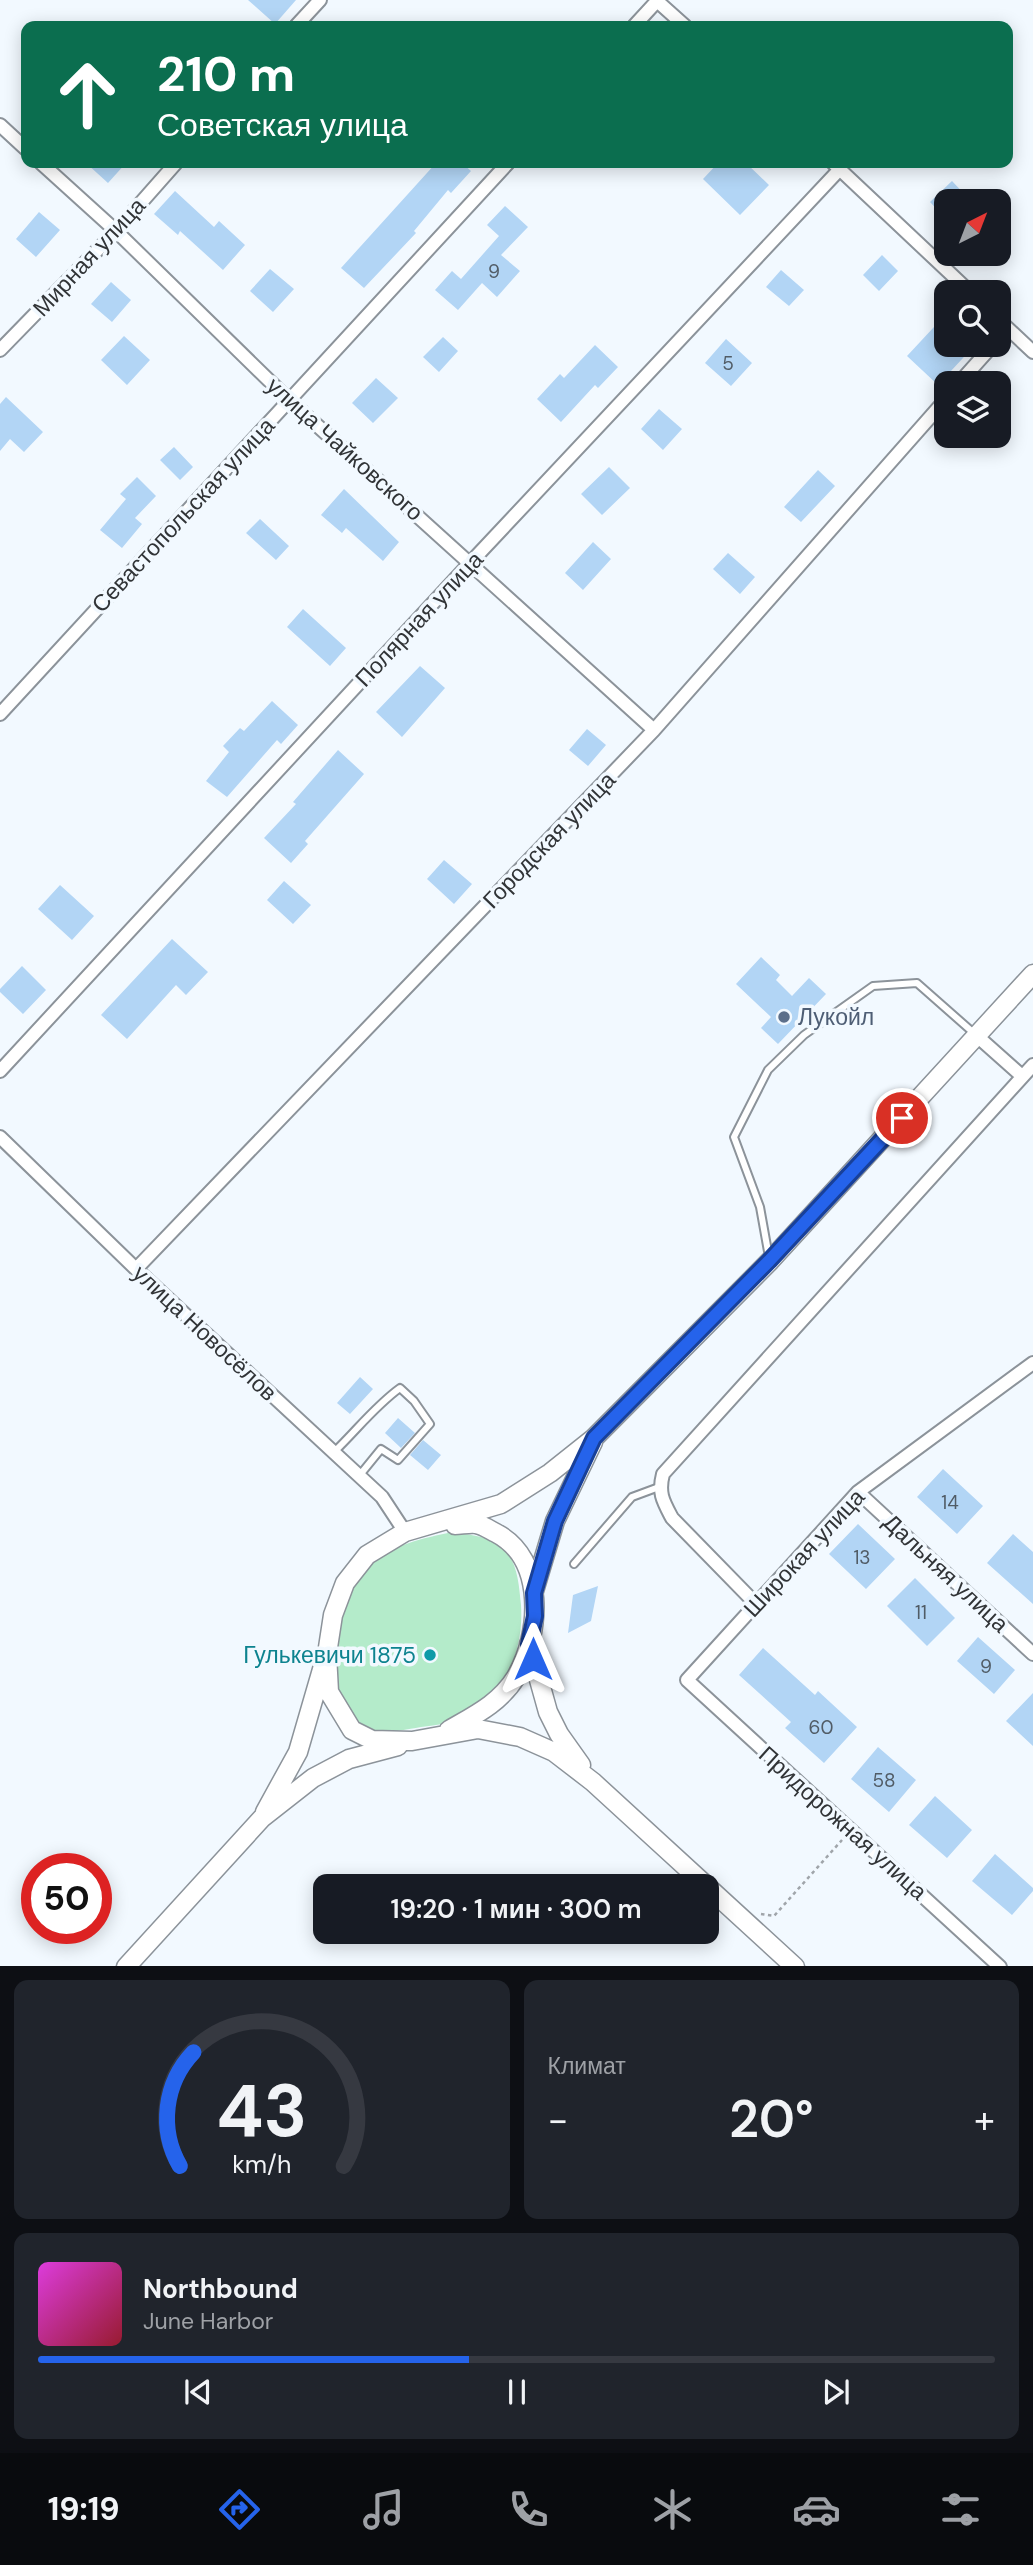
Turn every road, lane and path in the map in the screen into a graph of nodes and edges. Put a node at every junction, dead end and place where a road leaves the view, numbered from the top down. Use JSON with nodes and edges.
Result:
{"nodes":[{"id":1,"x":320,"y":0,"type":"edge"},
{"id":2,"x":657,"y":1,"type":"edge"},
{"id":3,"x":301,"y":21,"type":"edge"},
{"id":4,"x":639,"y":21,"type":"edge"},
{"id":5,"x":679,"y":21,"type":"edge"},
{"id":6,"x":0,"y":125,"type":"edge"},
{"id":7,"x":21,"y":144,"type":"edge"},
{"id":8,"x":47,"y":168,"type":"edge"},
{"id":9,"x":172,"y":168,"type":"edge"},
{"id":10,"x":503,"y":168,"type":"edge"},
{"id":11,"x":834,"y":168,"type":"edge"},
{"id":12,"x":838,"y":168,"type":"edge"},
{"id":13,"x":116,"y":231,"type":"junction"},
{"id":14,"x":957,"y":280,"type":"edge"},
{"id":15,"x":1011,"y":336,"type":"edge"},
{"id":16,"x":0,"y":351,"type":"edge"},
{"id":17,"x":1033,"y":352,"type":"edge"},
{"id":18,"x":982,"y":357,"type":"edge"},
{"id":19,"x":970,"y":371,"type":"edge"},
{"id":20,"x":289,"y":400,"type":"junction"},
{"id":21,"x":934,"y":413,"type":"edge"},
{"id":22,"x":471,"y":562,"type":"junction"},
{"id":23,"x":0,"y":714,"type":"edge"},
{"id":24,"x":654,"y":730,"type":"junction"},
{"id":25,"x":1033,"y":974,"type":"edge"},
{"id":26,"x":977,"y":1036,"type":"junction"},
{"id":27,"x":1033,"y":1066,"type":"edge"},
{"id":28,"x":0,"y":1071,"type":"edge"},
{"id":29,"x":1023,"y":1076,"type":"junction"},
{"id":30,"x":0,"y":1137,"type":"edge"},
{"id":31,"x":769,"y":1261,"type":"junction"},
{"id":32,"x":136,"y":1269,"type":"junction"},
{"id":33,"x":1033,"y":1363,"type":"edge"},
{"id":34,"x":594,"y":1438,"type":"junction"},
{"id":35,"x":333,"y":1452,"type":"junction"},
{"id":36,"x":359,"y":1476,"type":"junction"},
{"id":37,"x":659,"y":1487,"type":"junction"},
{"id":38,"x":858,"y":1492,"type":"junction"},
{"id":39,"x":430,"y":1525,"type":"junction"},
{"id":40,"x":405,"y":1532,"type":"junction"},
{"id":41,"x":574,"y":1564,"type":"dead end"},
{"id":42,"x":534,"y":1593,"type":"junction"},
{"id":43,"x":756,"y":1604,"type":"junction"},
{"id":44,"x":529,"y":1644,"type":"junction"},
{"id":45,"x":327,"y":1654,"type":"junction"},
{"id":46,"x":1033,"y":1654,"type":"edge"},
{"id":47,"x":687,"y":1680,"type":"joint"},
{"id":48,"x":440,"y":1735,"type":"junction"},
{"id":49,"x":411,"y":1741,"type":"junction"},
{"id":50,"x":593,"y":1782,"type":"junction"},
{"id":51,"x":262,"y":1818,"type":"junction"},
{"id":52,"x":850,"y":1830,"type":"junction"},
{"id":53,"x":730,"y":1908,"type":"junction"},
{"id":54,"x":126,"y":1966,"type":"edge"},
{"id":55,"x":795,"y":1966,"type":"edge"},
{"id":56,"x":1000,"y":1966,"type":"edge"}],
"edges":[{"from":1,"to":3,"type":"street"},
{"from":2,"to":4,"type":"street"},
{"from":2,"to":5,"type":"street"},
{"from":6,"to":7,"type":"street"},
{"from":8,"to":13,"type":"street","name":"улица Чайковского"},
{"from":9,"to":13,"type":"street","name":"Мирная улица"},
{"from":10,"to":20,"type":"street","name":"Севастопольская улица"},
{"from":11,"to":22,"type":"street","name":"Полярная улица"},
{"from":12,"to":14,"type":"street"},
{"from":13,"to":16,"type":"street","name":"Мирная улица"},
{"from":13,"to":20,"type":"street","name":"улица Чайковского"},
{"from":15,"to":17,"type":"street"},
{"from":18,"to":19,"type":"street"},
{"from":20,"to":22,"type":"street","name":"улица Чайковского"},
{"from":20,"to":23,"type":"street","name":"Севастопольская улица"},
{"from":21,"to":24,"type":"street","name":"Городская улица"},
{"from":22,"to":24,"type":"street","name":"улица Чайковского"},
{"from":22,"to":28,"type":"street","name":"Полярная улица"},
{"from":24,"to":32,"type":"street","name":"Городская улица"},
{"from":25,"to":26,"type":"main road"},
{"from":26,"to":29,"type":"street"},
{"from":26,"to":31,"type":"main road"},
{"from":26,"to":31,"type":"lane"},
{"from":27,"to":29,"type":"street"},
{"from":29,"to":37,"type":"street"},
{"from":30,"to":32,"type":"street","name":"улица Новосёлов"},
{"from":31,"to":34,"type":"main road"},
{"from":32,"to":35,"type":"street","name":"улица Новосёлов"},
{"from":33,"to":38,"type":"street","name":"Широкая улица"},
{"from":34,"to":39,"type":"main road"},
{"from":34,"to":42,"type":"main road"},
{"from":35,"to":36,"type":"street","name":"улица Новосёлов"},
{"from":35,"to":36,"type":"lane"},
{"from":36,"to":40,"type":"street","name":"улица Новосёлов"},
{"from":37,"to":41,"type":"lane"},
{"from":37,"to":43,"type":"street"},
{"from":38,"to":43,"type":"street","name":"Широкая улица"},
{"from":38,"to":46,"type":"street","name":"Дальняя улица"},
{"from":39,"to":40,"type":"main road"},
{"from":39,"to":42,"type":"main road"},
{"from":40,"to":45,"type":"main road"},
{"from":42,"to":44,"type":"main road"},
{"from":43,"to":47,"type":"street","name":"Широкая улица"},
{"from":44,"to":48,"type":"main road"},
{"from":44,"to":50,"type":"main road"},
{"from":45,"to":49,"type":"main road"},
{"from":45,"to":51,"type":"main road"},
{"from":47,"to":52,"type":"street","name":"Придорожная улица"},
{"from":48,"to":49,"type":"main road"},
{"from":48,"to":50,"type":"main road"},
{"from":49,"to":51,"type":"main road"},
{"from":50,"to":53,"type":"main road"},
{"from":51,"to":54,"type":"main road"},
{"from":52,"to":53,"type":"path"},
{"from":52,"to":56,"type":"street","name":"Придорожная улица"},
{"from":53,"to":55,"type":"main road"}]}
